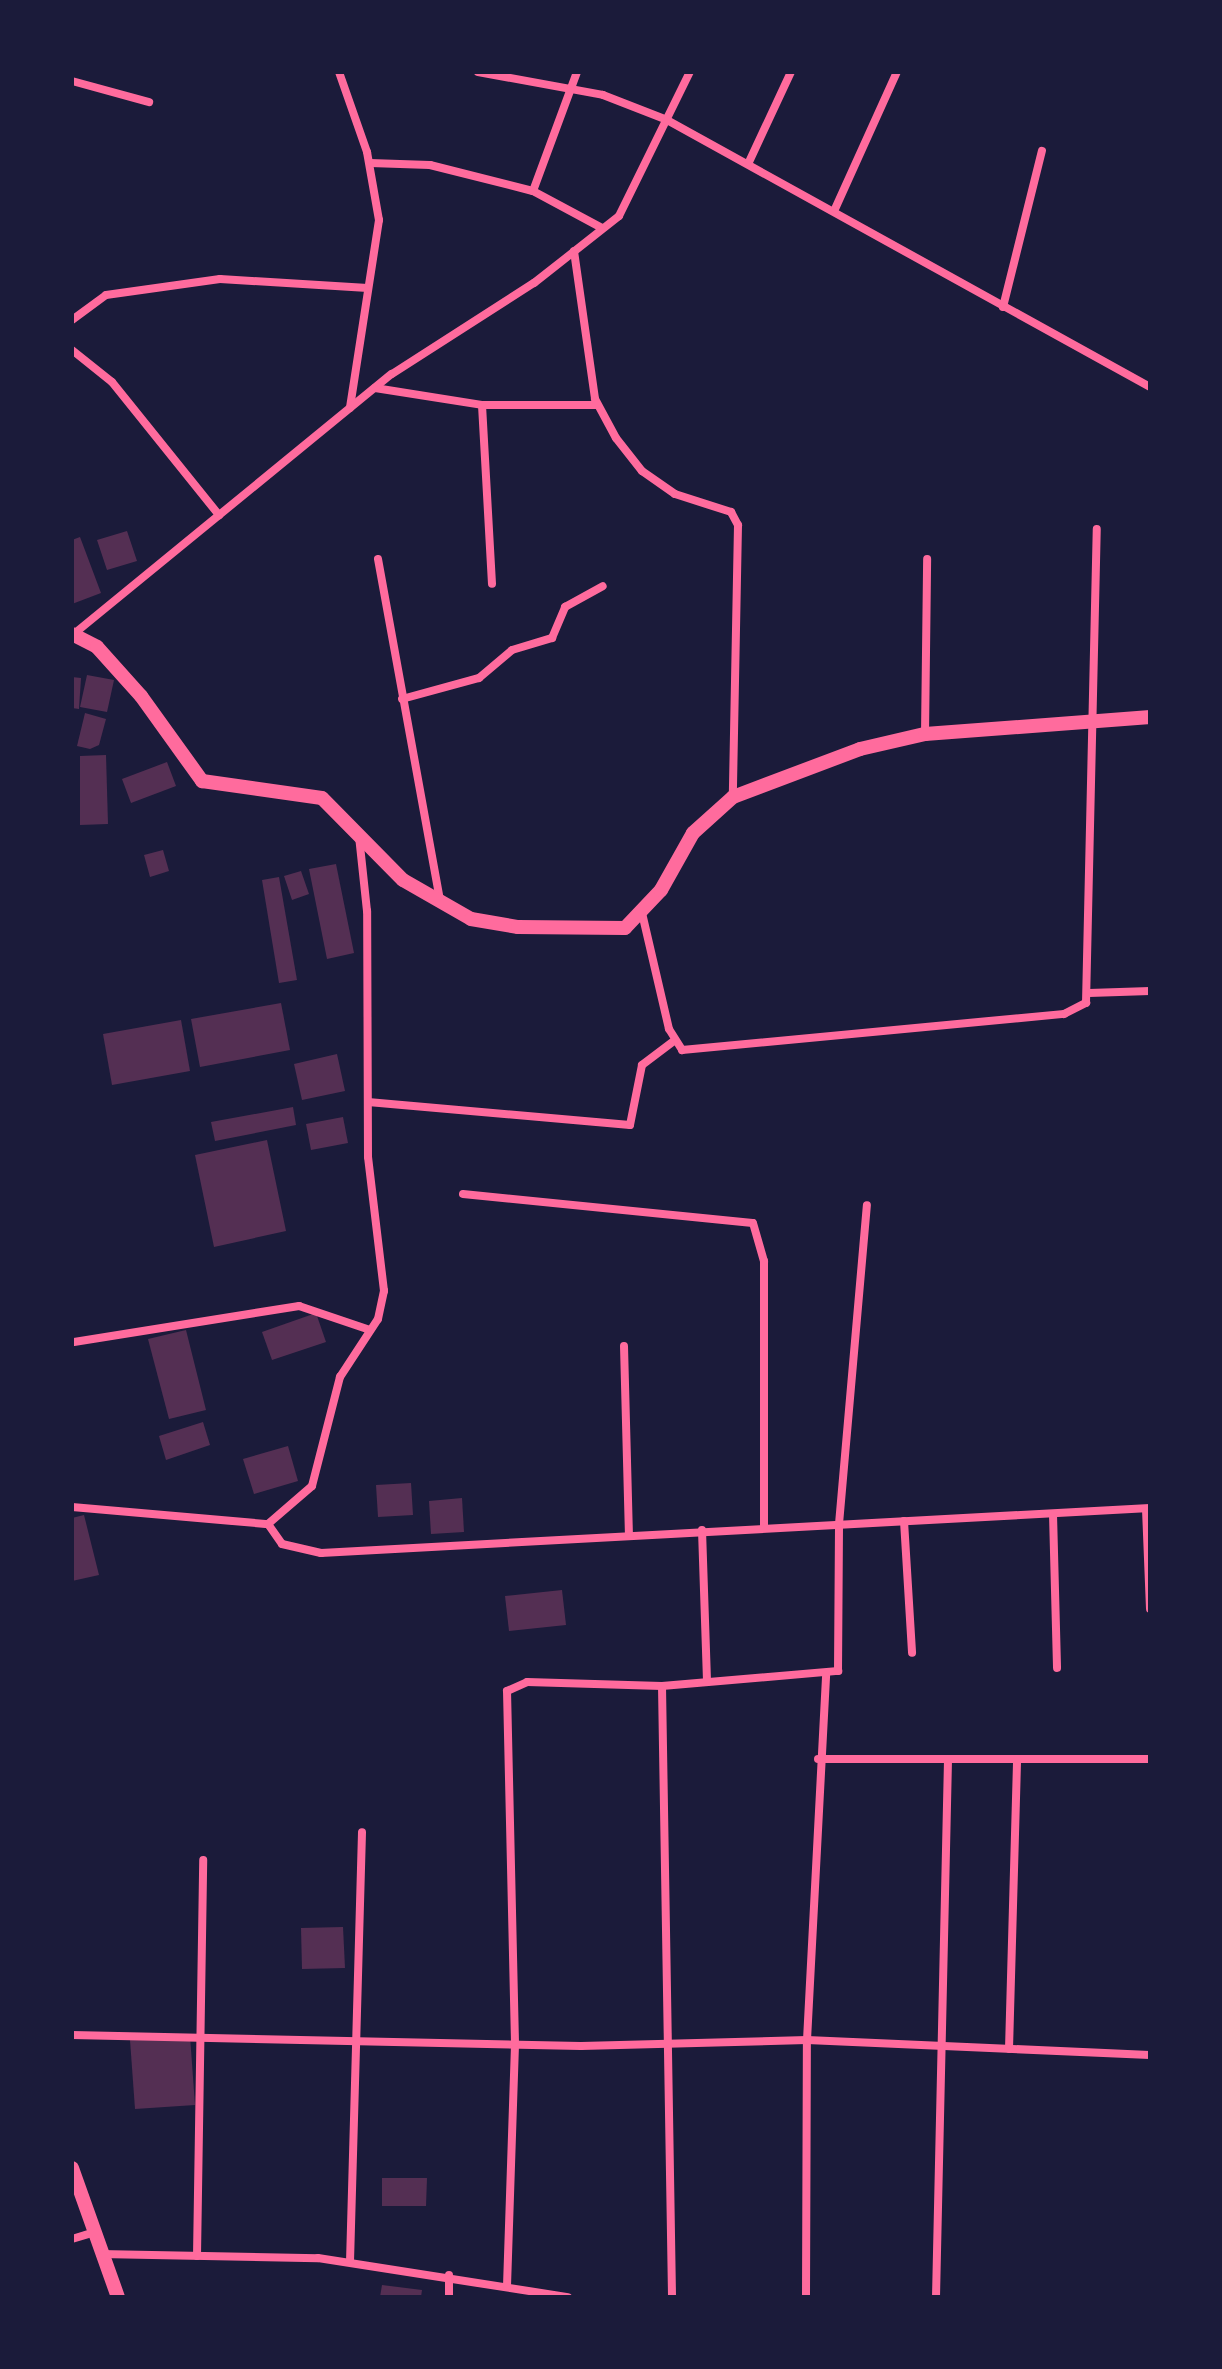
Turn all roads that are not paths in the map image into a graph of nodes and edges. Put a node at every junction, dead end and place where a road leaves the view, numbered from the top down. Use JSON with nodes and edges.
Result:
{"nodes":[{"id":1,"x":339,"y":72,"type":"edge"},
{"id":2,"x":478,"y":72,"type":"edge"},
{"id":3,"x":577,"y":72,"type":"edge"},
{"id":4,"x":690,"y":72,"type":"edge"},
{"id":5,"x":791,"y":72,"type":"edge"},
{"id":6,"x":897,"y":72,"type":"edge"},
{"id":7,"x":72,"y":81,"type":"edge"},
{"id":8,"x":567,"y":94,"type":"junction"},
{"id":9,"x":149,"y":102,"type":"dead end"},
{"id":10,"x":667,"y":120,"type":"junction"},
{"id":11,"x":1042,"y":151,"type":"dead end"},
{"id":12,"x":749,"y":162,"type":"junction"},
{"id":13,"x":370,"y":163,"type":"junction"},
{"id":14,"x":533,"y":191,"type":"junction"},
{"id":15,"x":835,"y":209,"type":"junction"},
{"id":16,"x":602,"y":228,"type":"junction"},
{"id":17,"x":574,"y":251,"type":"junction"},
{"id":18,"x":368,"y":288,"type":"junction"},
{"id":19,"x":1003,"y":307,"type":"junction"},
{"id":20,"x":72,"y":320,"type":"edge"},
{"id":21,"x":72,"y":350,"type":"edge"},
{"id":22,"x":1150,"y":387,"type":"edge"},
{"id":23,"x":375,"y":388,"type":"junction"},
{"id":24,"x":482,"y":405,"type":"junction"},
{"id":25,"x":597,"y":405,"type":"junction"},
{"id":26,"x":349,"y":408,"type":"junction"},
{"id":27,"x":219,"y":515,"type":"junction"},
{"id":28,"x":1097,"y":529,"type":"dead end"},
{"id":29,"x":378,"y":559,"type":"dead end"},
{"id":30,"x":927,"y":559,"type":"dead end"},
{"id":31,"x":492,"y":584,"type":"dead end"},
{"id":32,"x":603,"y":586,"type":"dead end"},
{"id":33,"x":74,"y":634,"type":"edge"},
{"id":34,"x":402,"y":699,"type":"junction"},
{"id":35,"x":1150,"y":717,"type":"edge"},
{"id":36,"x":1090,"y":721,"type":"junction"},
{"id":37,"x":925,"y":734,"type":"junction"},
{"id":38,"x":733,"y":797,"type":"junction"},
{"id":39,"x":359,"y":831,"type":"junction"},
{"id":40,"x":440,"y":900,"type":"junction"},
{"id":41,"x":642,"y":913,"type":"junction"},
{"id":42,"x":1150,"y":991,"type":"edge"},
{"id":43,"x":1089,"y":993,"type":"junction"},
{"id":44,"x":673,"y":1042,"type":"junction"},
{"id":45,"x":368,"y":1102,"type":"junction"},
{"id":46,"x":463,"y":1194,"type":"dead end"},
{"id":47,"x":867,"y":1205,"type":"dead end"},
{"id":48,"x":370,"y":1330,"type":"junction"},
{"id":49,"x":74,"y":1342,"type":"dead end"},
{"id":50,"x":624,"y":1346,"type":"dead end"},
{"id":51,"x":72,"y":1507,"type":"edge"},
{"id":52,"x":1148,"y":1509,"type":"edge"},
{"id":53,"x":1053,"y":1514,"type":"junction"},
{"id":54,"x":904,"y":1521,"type":"junction"},
{"id":55,"x":268,"y":1524,"type":"junction"},
{"id":56,"x":839,"y":1524,"type":"junction"},
{"id":57,"x":764,"y":1527,"type":"junction"},
{"id":58,"x":702,"y":1530,"type":"junction"},
{"id":59,"x":629,"y":1533,"type":"junction"},
{"id":60,"x":1150,"y":1609,"type":"edge"},
{"id":61,"x":912,"y":1653,"type":"dead end"},
{"id":62,"x":1057,"y":1668,"type":"dead end"},
{"id":63,"x":826,"y":1675,"type":"junction"},
{"id":64,"x":707,"y":1682,"type":"junction"},
{"id":65,"x":662,"y":1686,"type":"junction"},
{"id":66,"x":818,"y":1759,"type":"junction"},
{"id":67,"x":948,"y":1759,"type":"junction"},
{"id":68,"x":1017,"y":1759,"type":"junction"},
{"id":69,"x":1150,"y":1759,"type":"edge"},
{"id":70,"x":362,"y":1832,"type":"dead end"},
{"id":71,"x":203,"y":1860,"type":"dead end"},
{"id":72,"x":202,"y":2033,"type":"junction"},
{"id":73,"x":72,"y":2035,"type":"edge"},
{"id":74,"x":807,"y":2040,"type":"junction"},
{"id":75,"x":358,"y":2041,"type":"junction"},
{"id":76,"x":515,"y":2043,"type":"junction"},
{"id":77,"x":672,"y":2043,"type":"junction"},
{"id":78,"x":942,"y":2045,"type":"junction"},
{"id":79,"x":1009,"y":2049,"type":"junction"},
{"id":80,"x":1150,"y":2055,"type":"edge"},
{"id":81,"x":72,"y":2168,"type":"edge"},
{"id":82,"x":92,"y":2233,"type":"junction"},
{"id":83,"x":72,"y":2239,"type":"edge"},
{"id":84,"x":99,"y":2254,"type":"junction"},
{"id":85,"x":197,"y":2256,"type":"junction"},
{"id":86,"x":350,"y":2262,"type":"junction"},
{"id":87,"x":449,"y":2275,"type":"junction"},
{"id":88,"x":507,"y":2286,"type":"junction"},
{"id":89,"x":118,"y":2297,"type":"edge"},
{"id":90,"x":449,"y":2297,"type":"edge"},
{"id":91,"x":568,"y":2297,"type":"edge"},
{"id":92,"x":672,"y":2297,"type":"edge"},
{"id":93,"x":806,"y":2297,"type":"edge"},
{"id":94,"x":936,"y":2297,"type":"edge"}],
"edges":[{"from":1,"to":13,"type":"street"},
{"from":2,"to":8,"type":"street"},
{"from":3,"to":8,"type":"street"},
{"from":4,"to":10,"type":"street"},
{"from":5,"to":12,"type":"street"},
{"from":6,"to":15,"type":"street"},
{"from":7,"to":9,"type":"street"},
{"from":8,"to":10,"type":"street"},
{"from":8,"to":14,"type":"street"},
{"from":10,"to":12,"type":"street"},
{"from":10,"to":16,"type":"street"},
{"from":11,"to":19,"type":"street"},
{"from":12,"to":15,"type":"street"},
{"from":13,"to":14,"type":"street"},
{"from":13,"to":18,"type":"street"},
{"from":14,"to":16,"type":"street"},
{"from":15,"to":19,"type":"street"},
{"from":16,"to":17,"type":"street"},
{"from":17,"to":23,"type":"street"},
{"from":17,"to":25,"type":"street"},
{"from":18,"to":20,"type":"street"},
{"from":18,"to":26,"type":"street"},
{"from":19,"to":22,"type":"street"},
{"from":21,"to":27,"type":"street"},
{"from":23,"to":24,"type":"street"},
{"from":23,"to":26,"type":"street"},
{"from":24,"to":25,"type":"street"},
{"from":24,"to":31,"type":"street"},
{"from":25,"to":38,"type":"street"},
{"from":26,"to":27,"type":"street"},
{"from":27,"to":33,"type":"street"},
{"from":28,"to":36,"type":"street"},
{"from":29,"to":34,"type":"street"},
{"from":30,"to":37,"type":"street"},
{"from":32,"to":34,"type":"street"},
{"from":33,"to":39,"type":"main road"},
{"from":34,"to":40,"type":"street"},
{"from":35,"to":36,"type":"main road"},
{"from":36,"to":37,"type":"main road"},
{"from":36,"to":43,"type":"street"},
{"from":37,"to":38,"type":"main road"},
{"from":38,"to":41,"type":"main road"},
{"from":39,"to":40,"type":"main road"},
{"from":39,"to":45,"type":"street"},
{"from":40,"to":41,"type":"main road"},
{"from":41,"to":44,"type":"street"},
{"from":42,"to":43,"type":"street"},
{"from":43,"to":44,"type":"street"},
{"from":44,"to":45,"type":"street"},
{"from":45,"to":48,"type":"street"},
{"from":46,"to":57,"type":"street"},
{"from":47,"to":56,"type":"street"},
{"from":48,"to":49,"type":"street"},
{"from":48,"to":55,"type":"street"},
{"from":50,"to":59,"type":"street"},
{"from":51,"to":55,"type":"street"},
{"from":52,"to":53,"type":"street"},
{"from":52,"to":60,"type":"street"},
{"from":53,"to":54,"type":"street"},
{"from":53,"to":62,"type":"street"},
{"from":54,"to":56,"type":"street"},
{"from":54,"to":61,"type":"street"},
{"from":55,"to":59,"type":"street"},
{"from":56,"to":57,"type":"street"},
{"from":56,"to":63,"type":"street"},
{"from":57,"to":58,"type":"street"},
{"from":58,"to":59,"type":"street"},
{"from":58,"to":64,"type":"street"},
{"from":63,"to":64,"type":"street"},
{"from":63,"to":66,"type":"street"},
{"from":64,"to":65,"type":"street"},
{"from":65,"to":76,"type":"street"},
{"from":65,"to":77,"type":"street"},
{"from":66,"to":67,"type":"street"},
{"from":66,"to":74,"type":"street"},
{"from":67,"to":68,"type":"street"},
{"from":67,"to":78,"type":"street"},
{"from":68,"to":69,"type":"street"},
{"from":68,"to":79,"type":"street"},
{"from":70,"to":75,"type":"street"},
{"from":71,"to":72,"type":"street"},
{"from":72,"to":73,"type":"street"},
{"from":72,"to":75,"type":"street"},
{"from":72,"to":85,"type":"street"},
{"from":74,"to":77,"type":"street"},
{"from":74,"to":78,"type":"street"},
{"from":74,"to":93,"type":"street"},
{"from":75,"to":76,"type":"street"},
{"from":75,"to":86,"type":"street"},
{"from":76,"to":77,"type":"street"},
{"from":76,"to":88,"type":"street"},
{"from":77,"to":92,"type":"street"},
{"from":78,"to":79,"type":"street"},
{"from":78,"to":94,"type":"street"},
{"from":79,"to":80,"type":"street"},
{"from":81,"to":82,"type":"main road"},
{"from":82,"to":83,"type":"street"},
{"from":82,"to":84,"type":"main road"},
{"from":84,"to":85,"type":"street"},
{"from":84,"to":89,"type":"main road"},
{"from":85,"to":86,"type":"street"},
{"from":86,"to":87,"type":"street"},
{"from":87,"to":88,"type":"street"},
{"from":87,"to":90,"type":"street"},
{"from":88,"to":91,"type":"street"}]}
